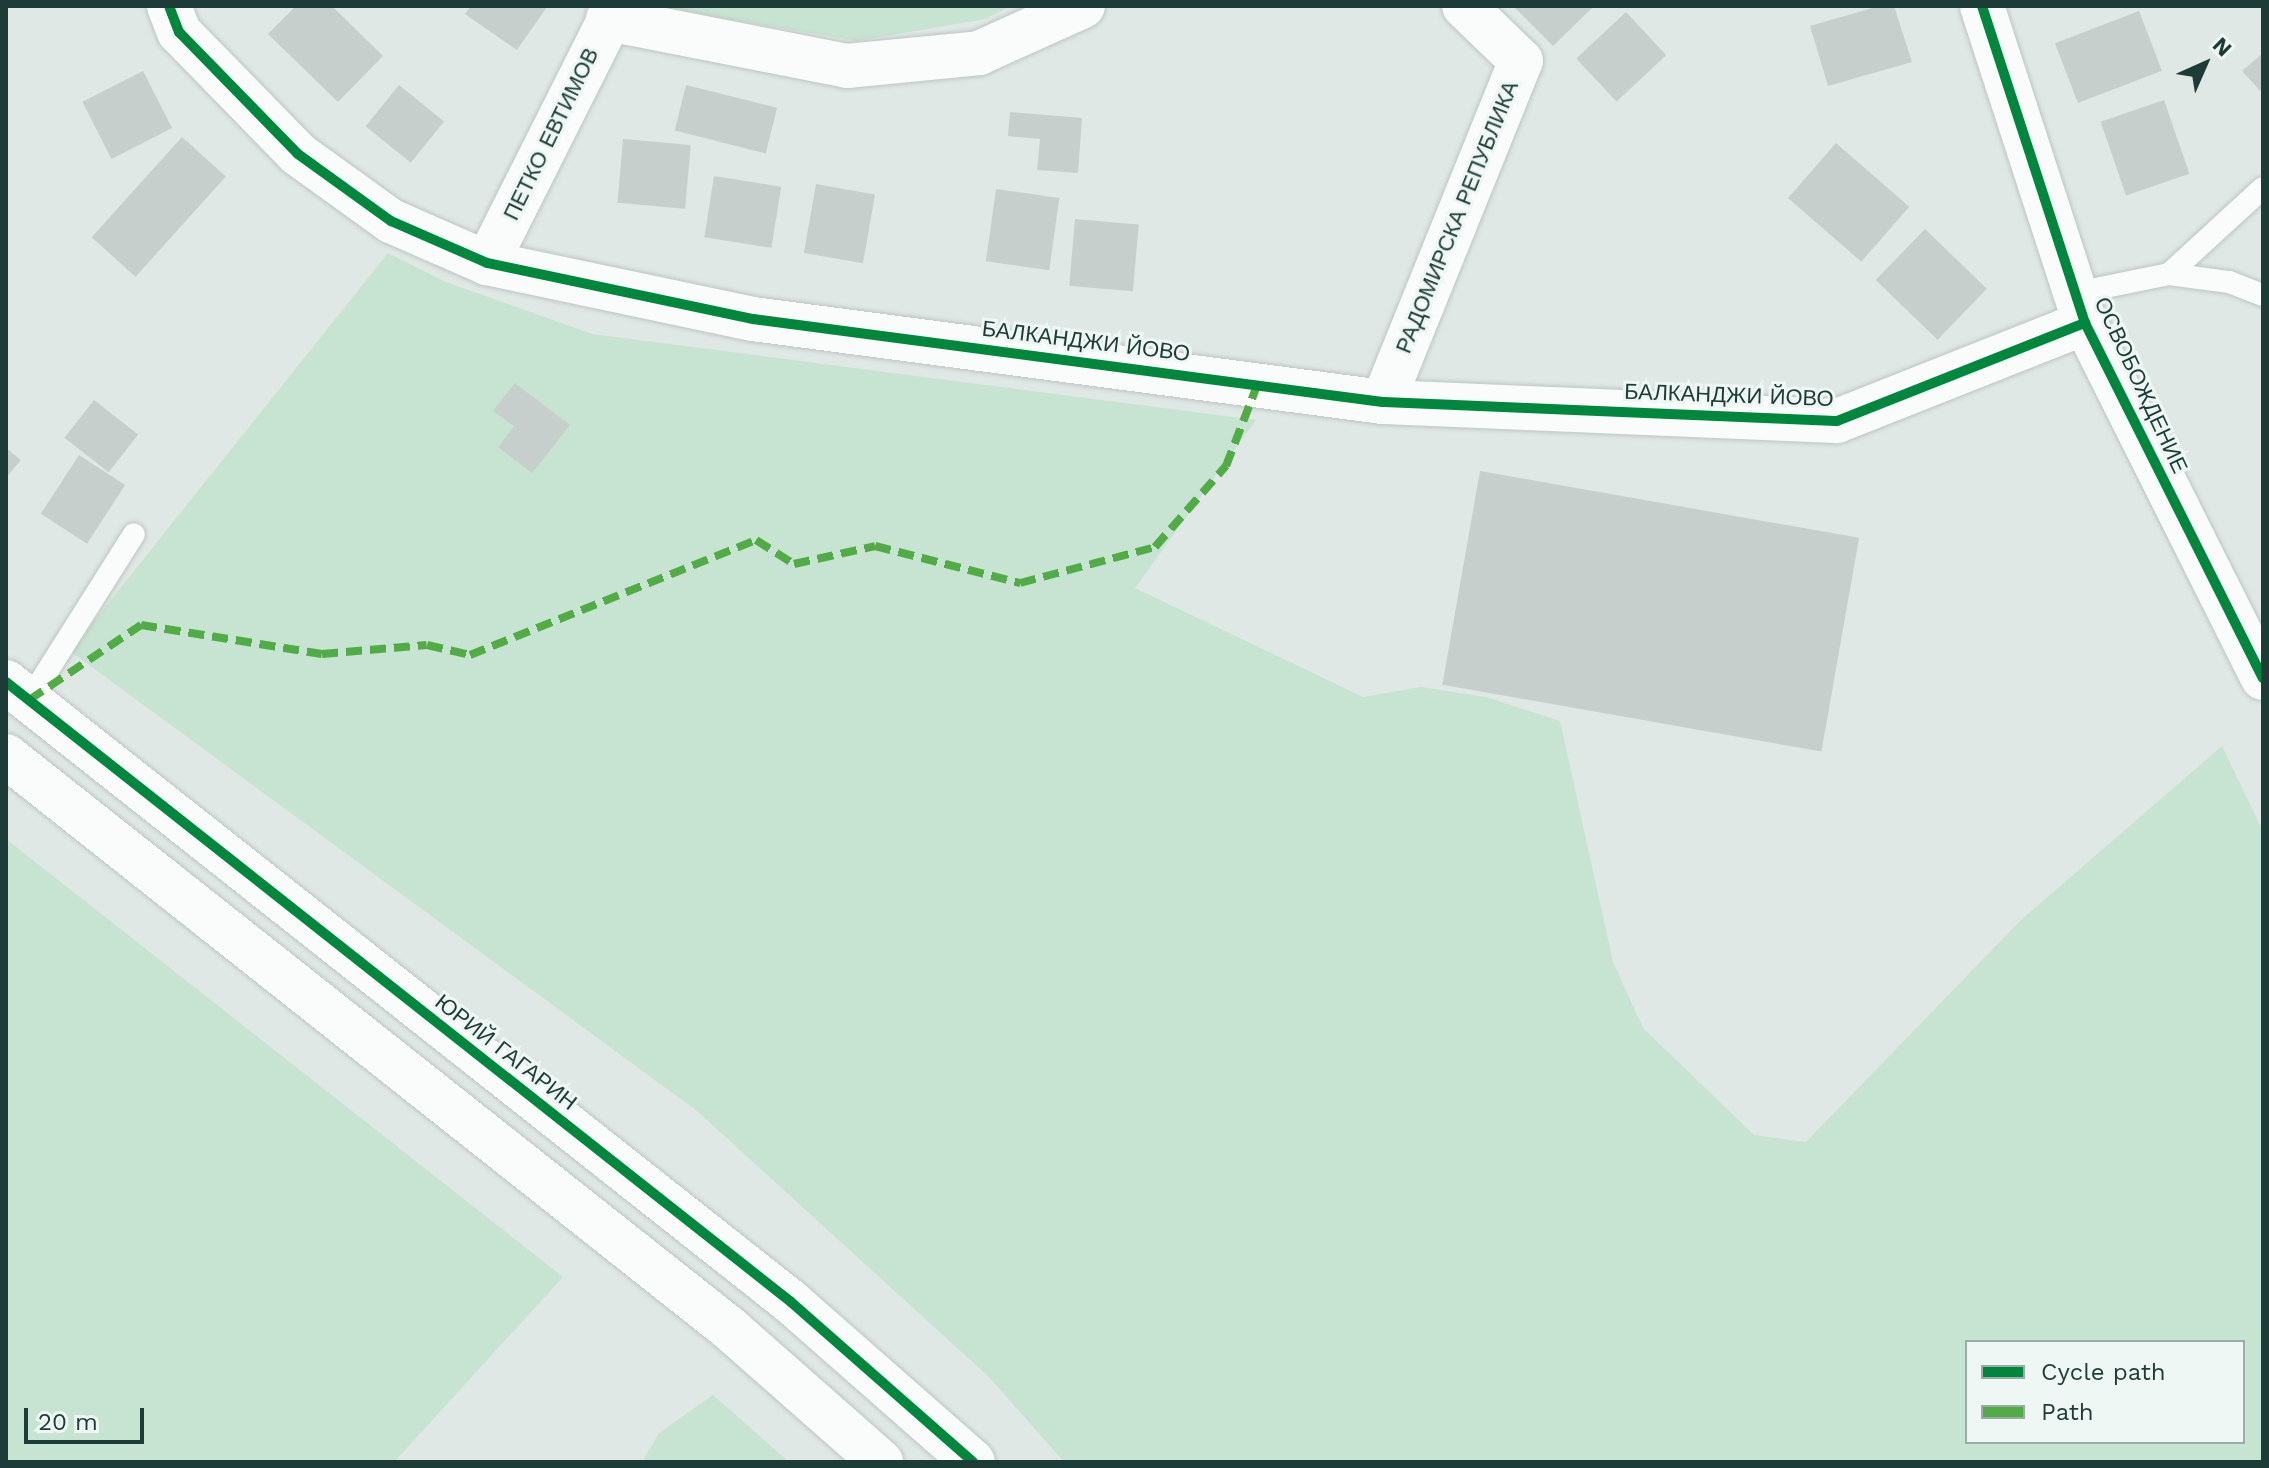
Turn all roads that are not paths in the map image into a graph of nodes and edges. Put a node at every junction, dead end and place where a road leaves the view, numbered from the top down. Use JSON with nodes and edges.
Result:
{"nodes":[{"id":1,"x":169,"y":6,"type":"edge"},
{"id":2,"x":1083,"y":6,"type":"edge"},
{"id":3,"x":1464,"y":6,"type":"edge"},
{"id":4,"x":1982,"y":6,"type":"edge"},
{"id":5,"x":612,"y":12,"type":"edge"},
{"id":6,"x":2263,"y":188,"type":"edge"},
{"id":7,"x":487,"y":263,"type":"junction"},
{"id":8,"x":2169,"y":274,"type":"junction"},
{"id":9,"x":2263,"y":295,"type":"edge"},
{"id":10,"x":2080,"y":308,"type":"junction"},
{"id":11,"x":1383,"y":402,"type":"junction"},
{"id":12,"x":134,"y":534,"type":"dead end"},
{"id":13,"x":2263,"y":678,"type":"edge"},
{"id":14,"x":18,"y":691,"type":"edge"},
{"id":15,"x":6,"y":756,"type":"edge"},
{"id":16,"x":881,"y":1462,"type":"edge"},
{"id":17,"x":973,"y":1462,"type":"edge"}],
"edges":[{"from":1,"to":7,"type":"street","name":"БАЛКАНДЖИ ЙОВО"},
{"from":2,"to":5,"type":"street"},
{"from":3,"to":11,"type":"street","name":"РАДОМИРСКА РЕПУБЛИКА"},
{"from":4,"to":10,"type":"street","name":"ОСВОБОЖДЕНИЕ"},
{"from":5,"to":7,"type":"street","name":"ПЕТКО ЕВТИМОВ"},
{"from":6,"to":8,"type":"lane"},
{"from":7,"to":11,"type":"street","name":"БАЛКАНДЖИ ЙОВО"},
{"from":8,"to":9,"type":"lane"},
{"from":8,"to":10,"type":"lane"},
{"from":10,"to":11,"type":"street","name":"БАЛКАНДЖИ ЙОВО"},
{"from":10,"to":13,"type":"street","name":"ОСВОБОЖДЕНИЕ"},
{"from":12,"to":14,"type":"lane"},
{"from":14,"to":17,"type":"street","name":"ЮРИЙ ГАГАРИН"},
{"from":15,"to":16,"type":"street"}]}
